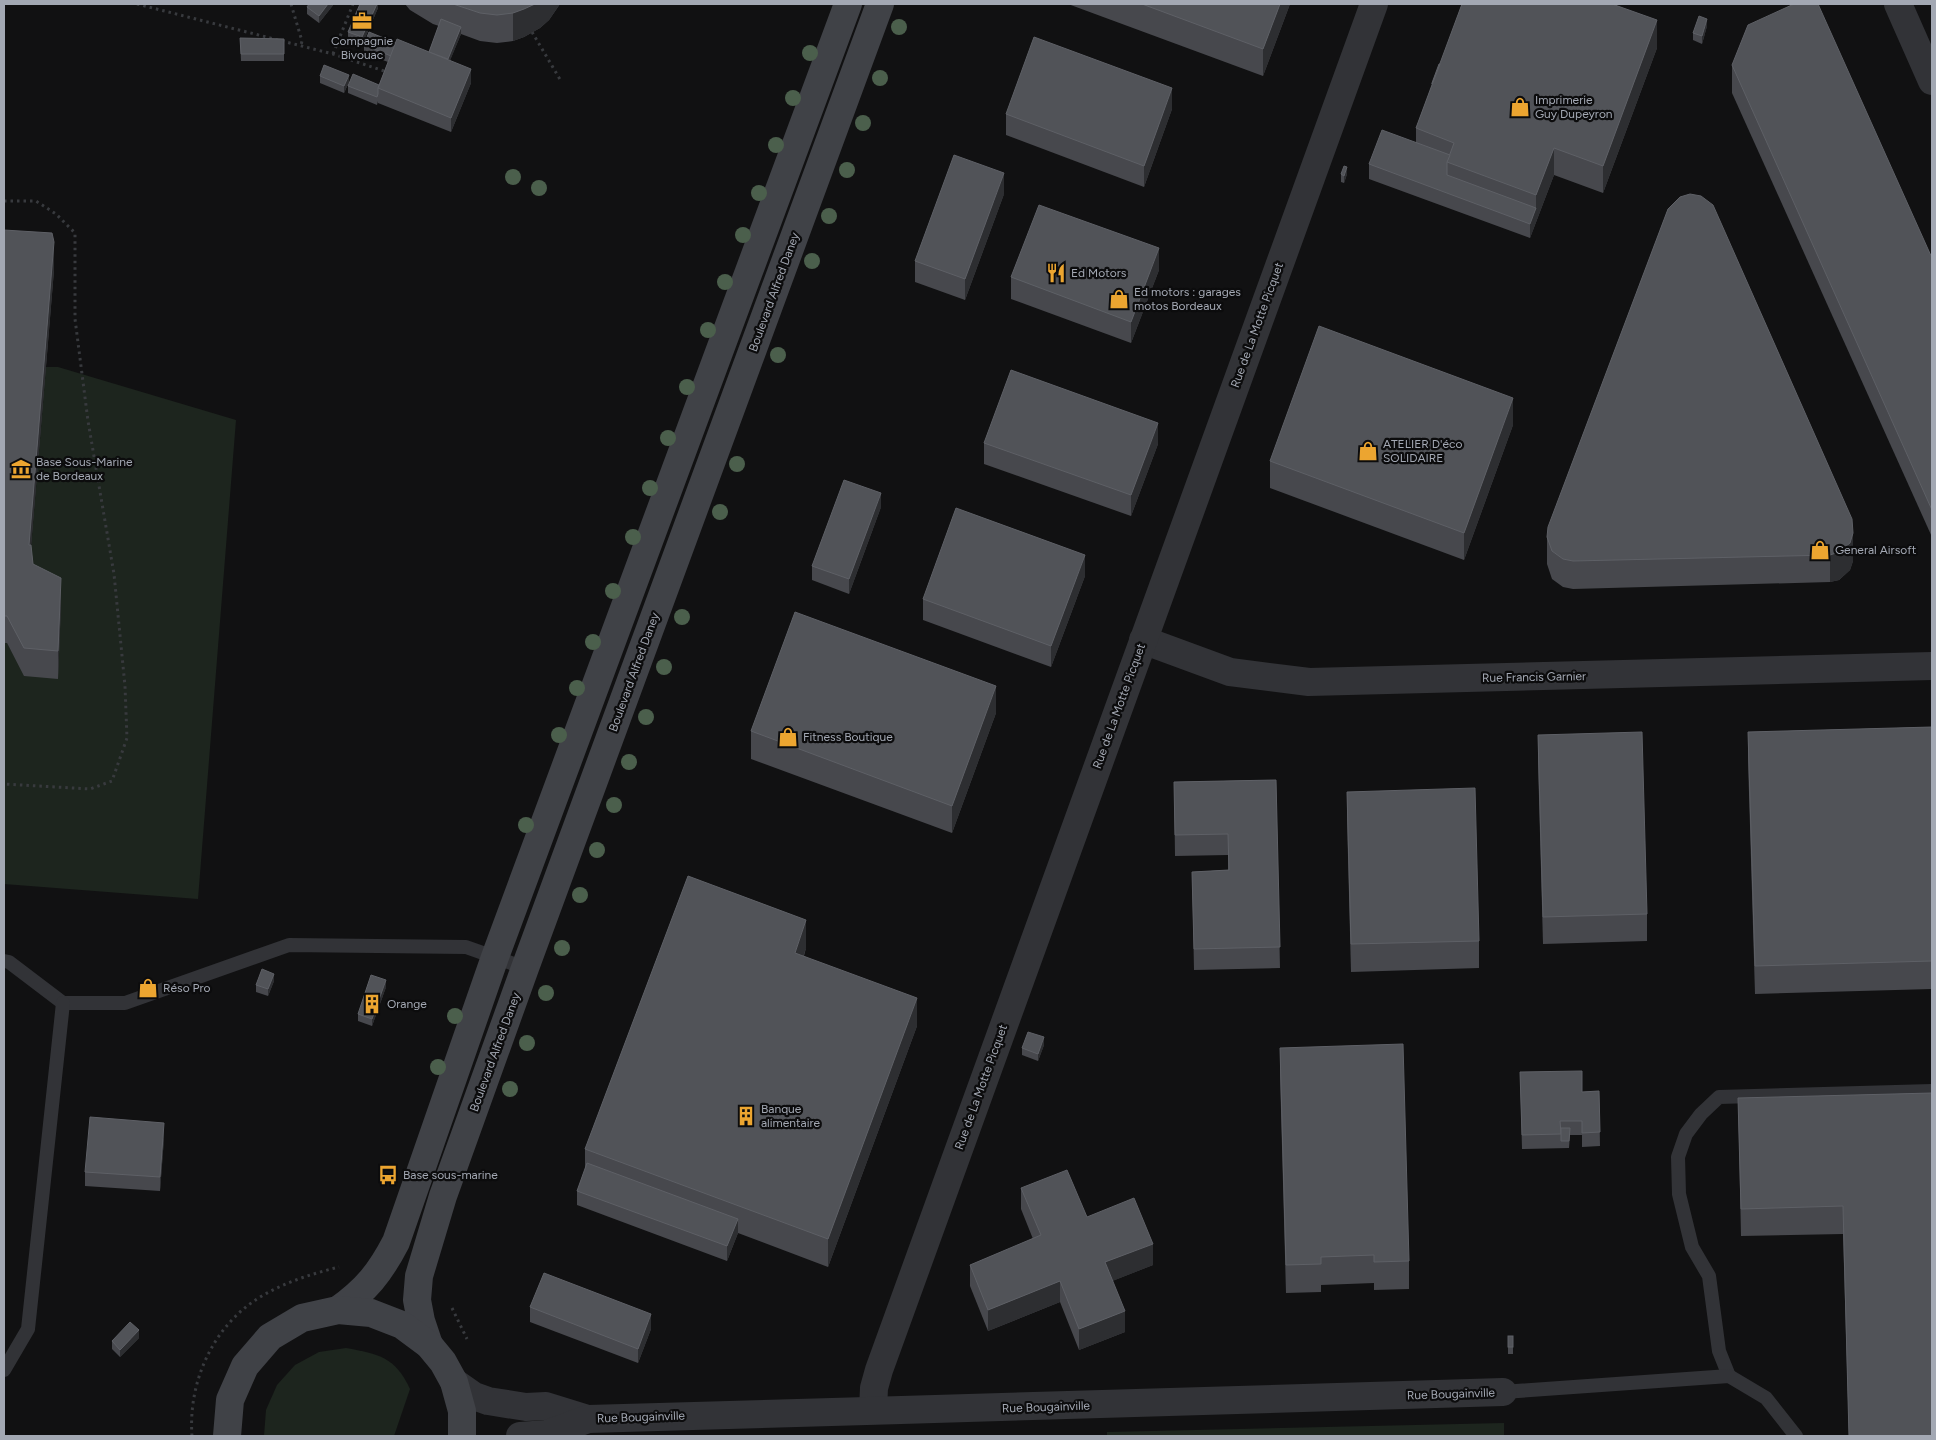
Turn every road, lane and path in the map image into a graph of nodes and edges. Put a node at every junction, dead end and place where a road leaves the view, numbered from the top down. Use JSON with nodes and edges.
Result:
{"nodes":[{"id":1,"x":137,"y":4,"type":"edge"},
{"id":2,"x":290,"y":4,"type":"edge"},
{"id":3,"x":354,"y":4,"type":"edge"},
{"id":4,"x":848,"y":4,"type":"edge"},
{"id":5,"x":880,"y":4,"type":"edge"},
{"id":6,"x":1374,"y":4,"type":"edge"},
{"id":7,"x":1898,"y":4,"type":"edge"},
{"id":8,"x":532,"y":32,"type":"dead end"},
{"id":9,"x":300,"y":45,"type":"junction"},
{"id":10,"x":333,"y":54,"type":"junction"},
{"id":11,"x":389,"y":73,"type":"edge"},
{"id":12,"x":561,"y":81,"type":"dead end"},
{"id":13,"x":1932,"y":81,"type":"edge"},
{"id":14,"x":4,"y":201,"type":"edge"},
{"id":15,"x":1143,"y":640,"type":"junction"},
{"id":16,"x":1932,"y":666,"type":"edge"},
{"id":17,"x":4,"y":784,"type":"edge"},
{"id":18,"x":496,"y":957,"type":"junction"},
{"id":19,"x":4,"y":962,"type":"edge"},
{"id":20,"x":525,"y":968,"type":"junction"},
{"id":21,"x":63,"y":1003,"type":"junction"},
{"id":22,"x":1932,"y":1091,"type":"edge"},
{"id":23,"x":338,"y":1310,"type":"junction"},
{"id":24,"x":429,"y":1345,"type":"junction"},
{"id":25,"x":4,"y":1370,"type":"edge"},
{"id":26,"x":1730,"y":1376,"type":"junction"},
{"id":27,"x":454,"y":1382,"type":"junction"},
{"id":28,"x":1504,"y":1392,"type":"joint"},
{"id":29,"x":873,"y":1410,"type":"junction"},
{"id":30,"x":588,"y":1419,"type":"junction"},
{"id":31,"x":227,"y":1436,"type":"edge"},
{"id":32,"x":462,"y":1436,"type":"edge"},
{"id":33,"x":520,"y":1436,"type":"edge"},
{"id":34,"x":1796,"y":1436,"type":"edge"}],
"edges":[{"from":1,"to":9,"type":"path"},
{"from":2,"to":9,"type":"path"},
{"from":3,"to":10,"type":"path"},
{"from":4,"to":18,"type":"main road"},
{"from":5,"to":20,"type":"main road","name":"Boulevard Alfred Daney"},
{"from":6,"to":15,"type":"street","name":"Rue de La Motte Picquet"},
{"from":7,"to":13,"type":"street"},
{"from":8,"to":12,"type":"path"},
{"from":9,"to":10,"type":"path"},
{"from":10,"to":11,"type":"path"},
{"from":14,"to":17,"type":"path"},
{"from":15,"to":16,"type":"street","name":"Rue Francis Garnier"},
{"from":15,"to":29,"type":"street","name":"Rue de La Motte Picquet"},
{"from":18,"to":20,"type":"lane"},
{"from":18,"to":21,"type":"lane"},
{"from":18,"to":23,"type":"main road"},
{"from":19,"to":21,"type":"lane"},
{"from":20,"to":24,"type":"main road","name":"Boulevard Alfred Daney"},
{"from":21,"to":25,"type":"lane"},
{"from":22,"to":26,"type":"lane"},
{"from":23,"to":24,"type":"main road"},
{"from":23,"to":31,"type":"main road"},
{"from":24,"to":27,"type":"main road"},
{"from":26,"to":28,"type":"lane"},
{"from":26,"to":34,"type":"lane"},
{"from":27,"to":30,"type":"street","name":"Rue Bougainville"},
{"from":27,"to":32,"type":"main road"},
{"from":28,"to":29,"type":"street","name":"Rue Bougainville"},
{"from":29,"to":30,"type":"street","name":"Rue Bougainville"},
{"from":30,"to":33,"type":"street","name":"Rue Bougainville"}]}
